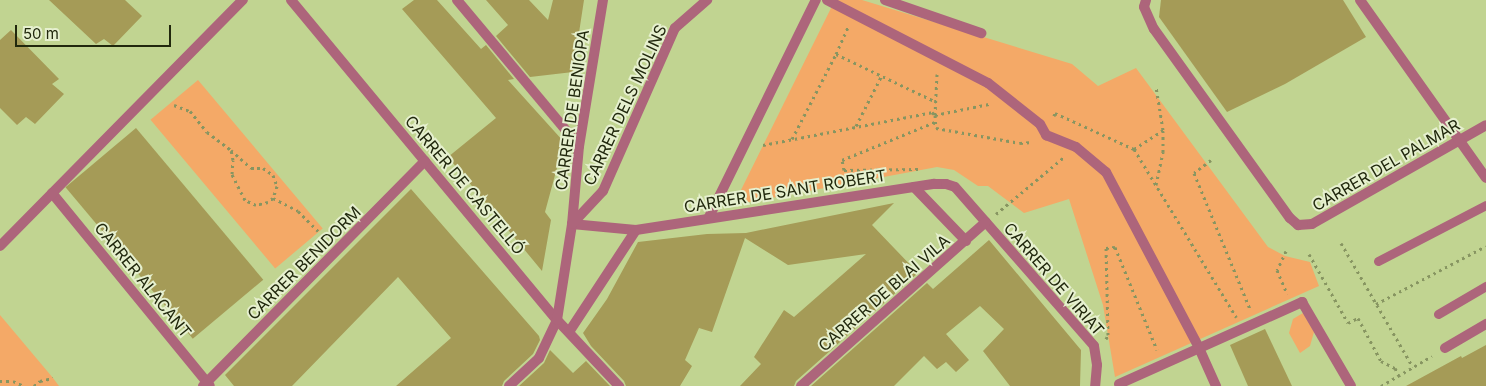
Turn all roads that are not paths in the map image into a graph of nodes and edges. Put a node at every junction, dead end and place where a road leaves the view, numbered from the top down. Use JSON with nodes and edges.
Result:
{"nodes":[{"id":1,"x":243,"y":0,"type":"edge"},
{"id":2,"x":291,"y":0,"type":"edge"},
{"id":3,"x":457,"y":0,"type":"edge"},
{"id":4,"x":603,"y":0,"type":"edge"},
{"id":5,"x":707,"y":0,"type":"edge"},
{"id":6,"x":816,"y":0,"type":"edge"},
{"id":7,"x":827,"y":0,"type":"edge"},
{"id":8,"x":884,"y":0,"type":"edge"},
{"id":9,"x":1360,"y":0,"type":"edge"},
{"id":10,"x":1145,"y":4,"type":"edge"},
{"id":11,"x":981,"y":33,"type":"dead end"},
{"id":12,"x":1486,"y":125,"type":"edge"},
{"id":13,"x":1459,"y":140,"type":"junction"},
{"id":14,"x":579,"y":146,"type":"junction"},
{"id":15,"x":425,"y":161,"type":"junction"},
{"id":16,"x":1486,"y":178,"type":"edge"},
{"id":17,"x":914,"y":187,"type":"junction"},
{"id":18,"x":52,"y":193,"type":"junction"},
{"id":19,"x":1486,"y":205,"type":"edge"},
{"id":20,"x":709,"y":217,"type":"junction"},
{"id":21,"x":986,"y":222,"type":"junction"},
{"id":22,"x":572,"y":224,"type":"junction"},
{"id":23,"x":636,"y":230,"type":"junction"},
{"id":24,"x":966,"y":241,"type":"junction"},
{"id":25,"x":0,"y":246,"type":"edge"},
{"id":26,"x":1378,"y":261,"type":"dead end"},
{"id":27,"x":1486,"y":286,"type":"edge"},
{"id":28,"x":1438,"y":314,"type":"dead end"},
{"id":29,"x":557,"y":320,"type":"junction"},
{"id":30,"x":1486,"y":324,"type":"edge"},
{"id":31,"x":569,"y":332,"type":"junction"},
{"id":32,"x":1199,"y":348,"type":"junction"},
{"id":33,"x":1445,"y":348,"type":"road end"},
{"id":34,"x":1119,"y":384,"type":"dead end"},
{"id":35,"x":207,"y":385,"type":"edge"},
{"id":36,"x":509,"y":386,"type":"edge"},
{"id":37,"x":619,"y":386,"type":"edge"},
{"id":38,"x":802,"y":386,"type":"edge"},
{"id":39,"x":1095,"y":386,"type":"edge"},
{"id":40,"x":1216,"y":386,"type":"edge"},
{"id":41,"x":1352,"y":386,"type":"edge"}],
"edges":[{"from":1,"to":18,"type":"street"},
{"from":2,"to":15,"type":"street","name":"CARRER DE CASTELLÓ"},
{"from":3,"to":14,"type":"street"},
{"from":4,"to":14,"type":"street","name":"CARRER DE BENIOPA"},
{"from":5,"to":22,"type":"street","name":"CARRER DELS MOLINS"},
{"from":6,"to":20,"type":"street"},
{"from":7,"to":32,"type":"street"},
{"from":8,"to":11,"type":"street"},
{"from":9,"to":13,"type":"street"},
{"from":10,"to":13,"type":"street","name":"CARRER DEL PALMAR"},
{"from":12,"to":13,"type":"street","name":"CARRER DEL PALMAR"},
{"from":13,"to":16,"type":"street"},
{"from":14,"to":22,"type":"street","name":"CARRER DE BENIOPA"},
{"from":15,"to":29,"type":"street","name":"CARRER DE CASTELLÓ"},
{"from":15,"to":35,"type":"street","name":"CARRER BENIDORM"},
{"from":17,"to":20,"type":"street","name":"CARRER DE SANT ROBERT"},
{"from":17,"to":21,"type":"street","name":"CARRER DE SANT ROBERT"},
{"from":17,"to":24,"type":"street"},
{"from":18,"to":25,"type":"street"},
{"from":18,"to":35,"type":"street","name":"CARRER ALACANT"},
{"from":19,"to":26,"type":"lane"},
{"from":20,"to":23,"type":"street","name":"CARRER DE SANT ROBERT"},
{"from":21,"to":24,"type":"street","name":"CARRER DE BLAI VILA"},
{"from":21,"to":39,"type":"street","name":"CARRER DE VIRIAT"},
{"from":22,"to":23,"type":"street","name":"CARRER DE SANT ROBERT"},
{"from":22,"to":29,"type":"street"},
{"from":23,"to":31,"type":"street"},
{"from":24,"to":38,"type":"street","name":"CARRER DE BLAI VILA"},
{"from":27,"to":28,"type":"lane"},
{"from":29,"to":31,"type":"street","name":"CARRER DE CASTELLÓ"},
{"from":29,"to":36,"type":"street"},
{"from":30,"to":33,"type":"street"},
{"from":31,"to":37,"type":"street","name":"CARRER DE CASTELLÓ"},
{"from":32,"to":34,"type":"street"},
{"from":32,"to":40,"type":"street"},
{"from":32,"to":41,"type":"street"}]}
